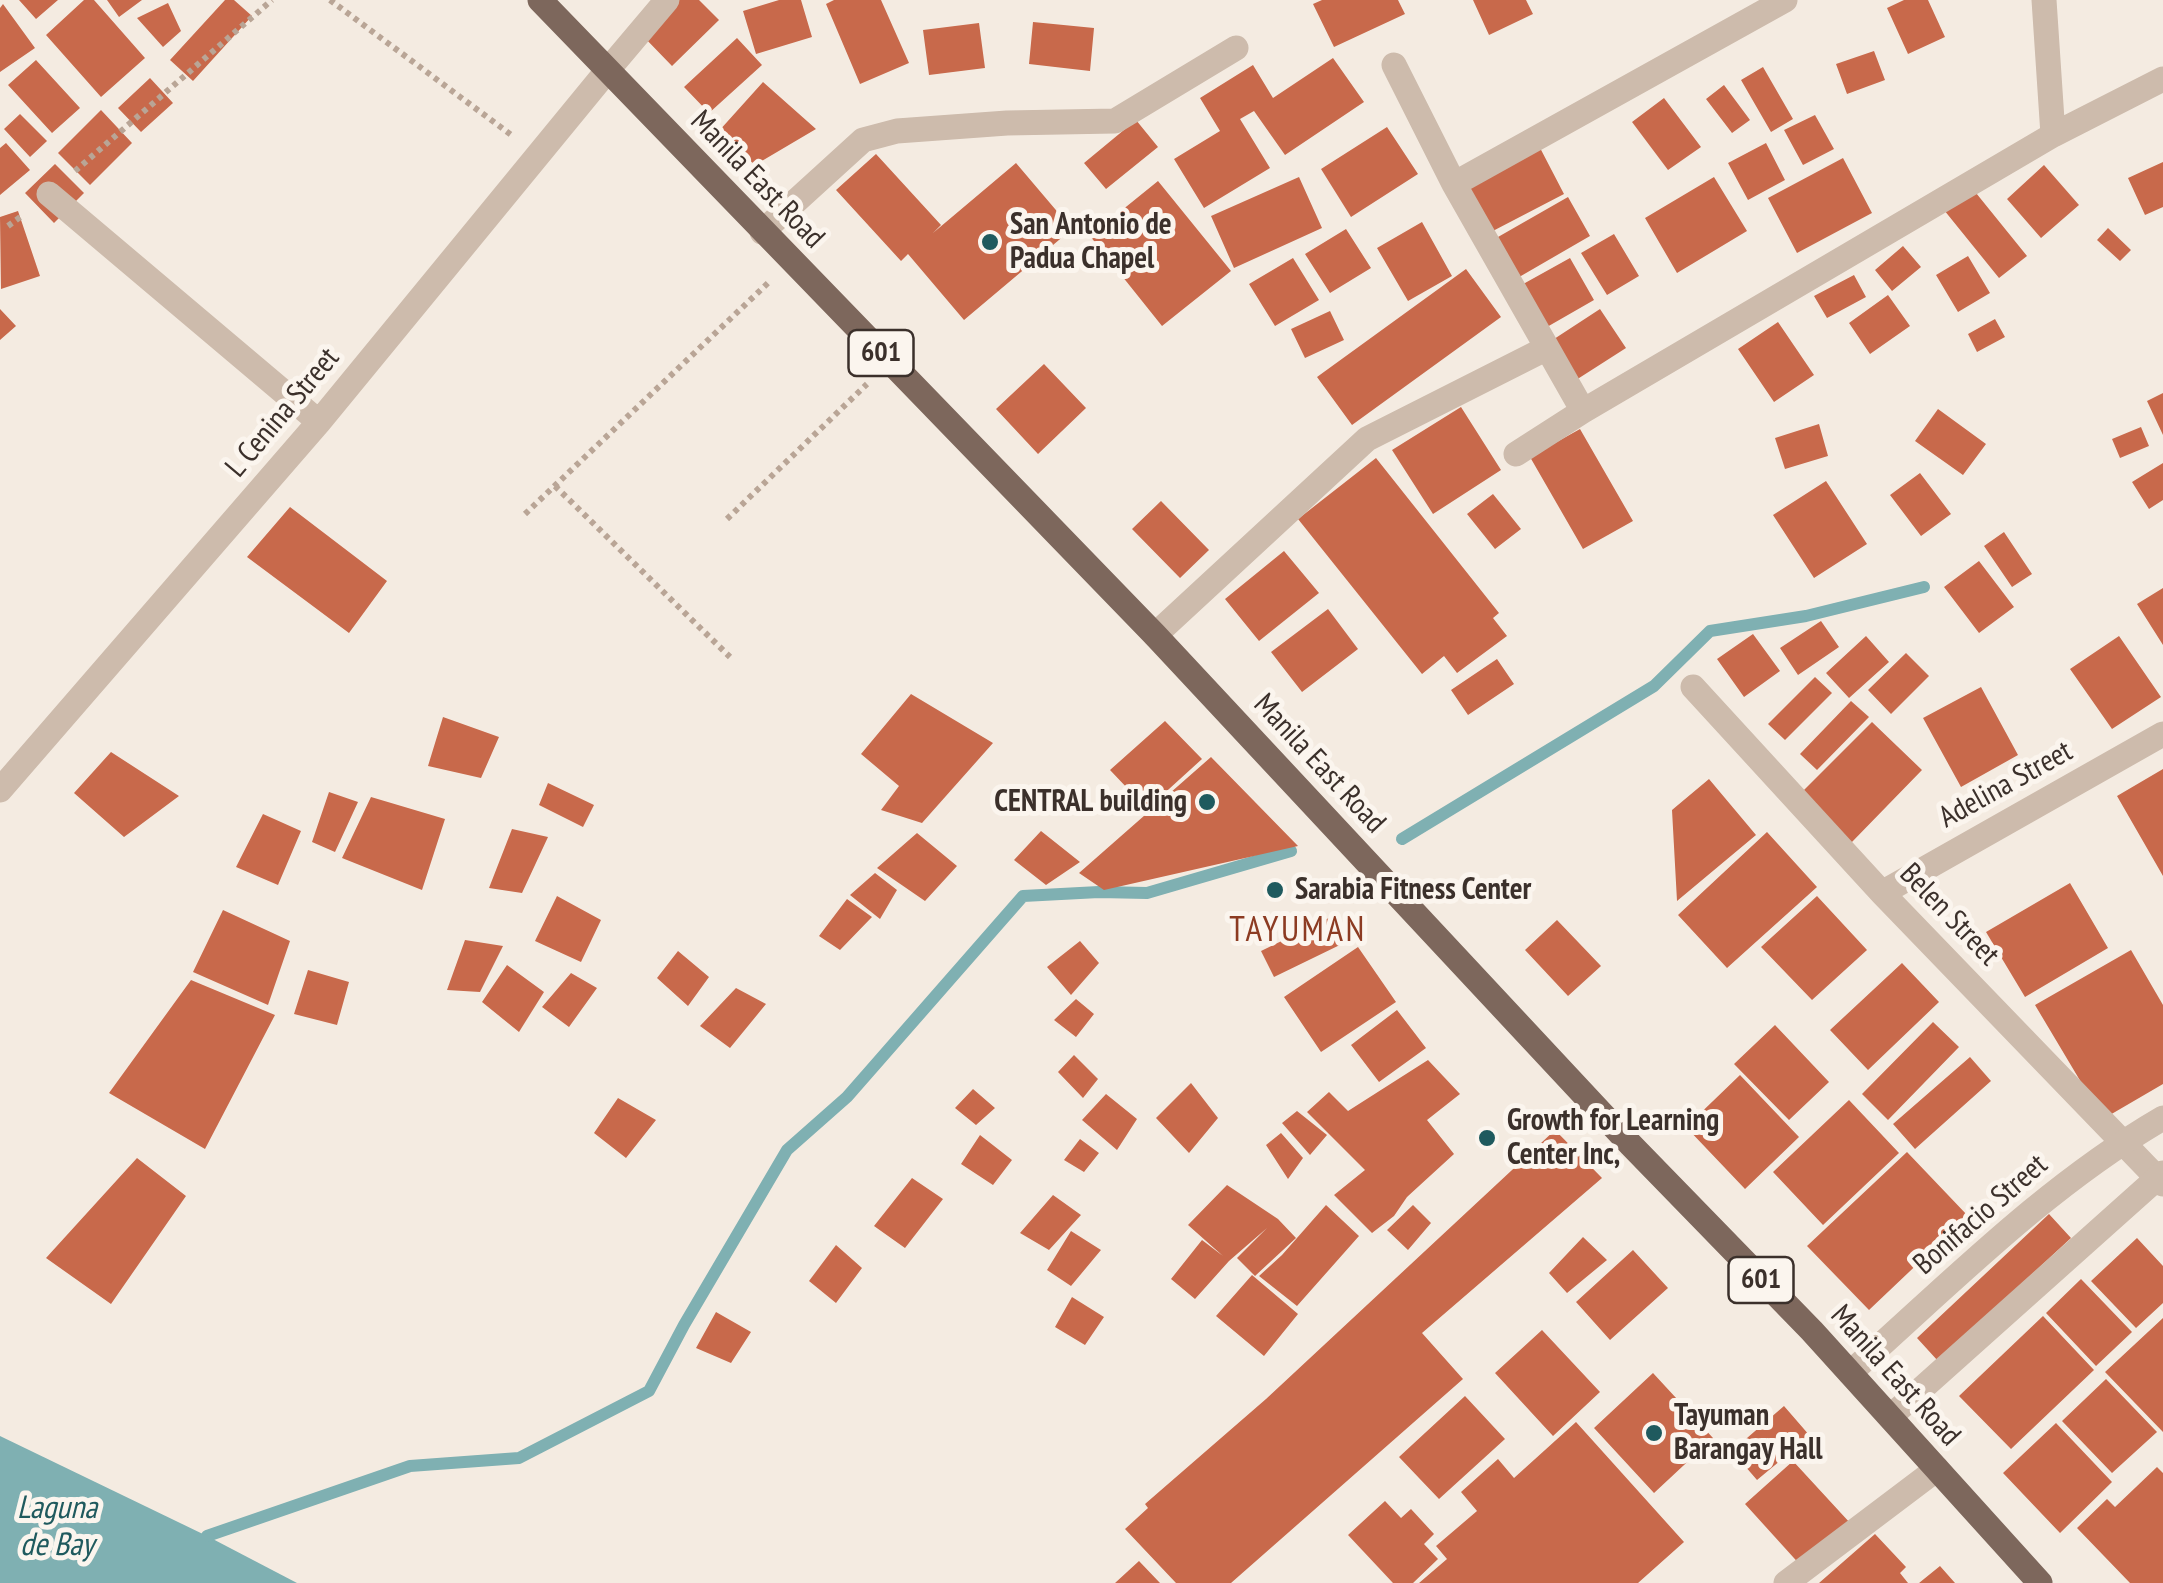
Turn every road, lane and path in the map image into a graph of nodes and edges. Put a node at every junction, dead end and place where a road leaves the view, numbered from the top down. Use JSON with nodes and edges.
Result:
{"nodes":[{"id":1,"x":272,"y":0,"type":"edge"},
{"id":2,"x":330,"y":0,"type":"edge"},
{"id":3,"x":540,"y":0,"type":"edge"},
{"id":4,"x":667,"y":0,"type":"edge"},
{"id":5,"x":1785,"y":0,"type":"edge"},
{"id":6,"x":2044,"y":0,"type":"edge"},
{"id":7,"x":1236,"y":48,"type":"dead end"},
{"id":8,"x":1394,"y":66,"type":"dead end"},
{"id":9,"x":607,"y":71,"type":"junction"},
{"id":10,"x":2163,"y":80,"type":"edge"},
{"id":11,"x":2053,"y":136,"type":"junction"},
{"id":12,"x":539,"y":156,"type":"junction"},
{"id":13,"x":1454,"y":184,"type":"junction"},
{"id":14,"x":48,"y":194,"type":"junction"},
{"id":15,"x":8,"y":226,"type":"dead end"},
{"id":16,"x":762,"y":232,"type":"junction"},
{"id":17,"x":791,"y":261,"type":"junction"},
{"id":18,"x":1547,"y":348,"type":"junction"},
{"id":19,"x":889,"y":362,"type":"junction"},
{"id":20,"x":1582,"y":411,"type":"junction"},
{"id":21,"x":319,"y":422,"type":"junction"},
{"id":22,"x":1516,"y":454,"type":"dead end"},
{"id":23,"x":555,"y":486,"type":"junction"},
{"id":24,"x":525,"y":514,"type":"dead end"},
{"id":25,"x":728,"y":518,"type":"dead end"},
{"id":26,"x":1155,"y":635,"type":"junction"},
{"id":27,"x":730,"y":657,"type":"dead end"},
{"id":28,"x":1692,"y":686,"type":"dead end"},
{"id":29,"x":2163,"y":734,"type":"edge"},
{"id":30,"x":0,"y":790,"type":"edge"},
{"id":31,"x":1882,"y":893,"type":"junction"},
{"id":32,"x":2163,"y":1118,"type":"edge"},
{"id":33,"x":2124,"y":1141,"type":"junction"},
{"id":34,"x":2161,"y":1178,"type":"edge"},
{"id":35,"x":1850,"y":1374,"type":"junction"},
{"id":36,"x":1890,"y":1417,"type":"junction"},
{"id":37,"x":1937,"y":1469,"type":"junction"},
{"id":38,"x":1786,"y":1583,"type":"edge"},
{"id":39,"x":2040,"y":1583,"type":"edge"}],
"edges":[{"from":1,"to":14,"type":"path"},
{"from":2,"to":12,"type":"path"},
{"from":3,"to":9,"type":"main road","name":"Manila East Road","number":"601"},
{"from":4,"to":9,"type":"street","name":"L Cenina Street"},
{"from":5,"to":13,"type":"street"},
{"from":6,"to":11,"type":"street"},
{"from":7,"to":16,"type":"street"},
{"from":8,"to":13,"type":"street"},
{"from":9,"to":12,"type":"street","name":"L Cenina Street"},
{"from":9,"to":16,"type":"main road","name":"Manila East Road","number":"601"},
{"from":10,"to":11,"type":"street"},
{"from":11,"to":20,"type":"street"},
{"from":12,"to":21,"type":"street","name":"L Cenina Street"},
{"from":13,"to":18,"type":"street"},
{"from":14,"to":15,"type":"path"},
{"from":14,"to":21,"type":"street"},
{"from":16,"to":17,"type":"main road","name":"Manila East Road","number":"601"},
{"from":17,"to":19,"type":"main road","name":"Manila East Road","number":"601"},
{"from":17,"to":23,"type":"path"},
{"from":18,"to":20,"type":"street"},
{"from":18,"to":26,"type":"street"},
{"from":19,"to":25,"type":"path"},
{"from":19,"to":26,"type":"main road","name":"Manila East Road","number":"601"},
{"from":20,"to":22,"type":"street"},
{"from":21,"to":30,"type":"street","name":"L Cenina Street"},
{"from":23,"to":24,"type":"path"},
{"from":23,"to":27,"type":"path"},
{"from":26,"to":35,"type":"main road","name":"Manila East Road","number":"601"},
{"from":28,"to":31,"type":"street","name":"Belen Street"},
{"from":29,"to":31,"type":"street","name":"Adelina Street"},
{"from":31,"to":33,"type":"street","name":"Belen Street"},
{"from":32,"to":33,"type":"street","name":"Bonifacio Street"},
{"from":33,"to":34,"type":"street","name":"Belen Street"},
{"from":33,"to":35,"type":"street","name":"Bonifacio Street"},
{"from":34,"to":36,"type":"street"},
{"from":35,"to":36,"type":"main road","name":"Manila East Road","number":"601"},
{"from":36,"to":37,"type":"main road","name":"Manila East Road","number":"601"},
{"from":37,"to":38,"type":"street"},
{"from":37,"to":39,"type":"main road","name":"Manila East Road","number":"601"}]}
